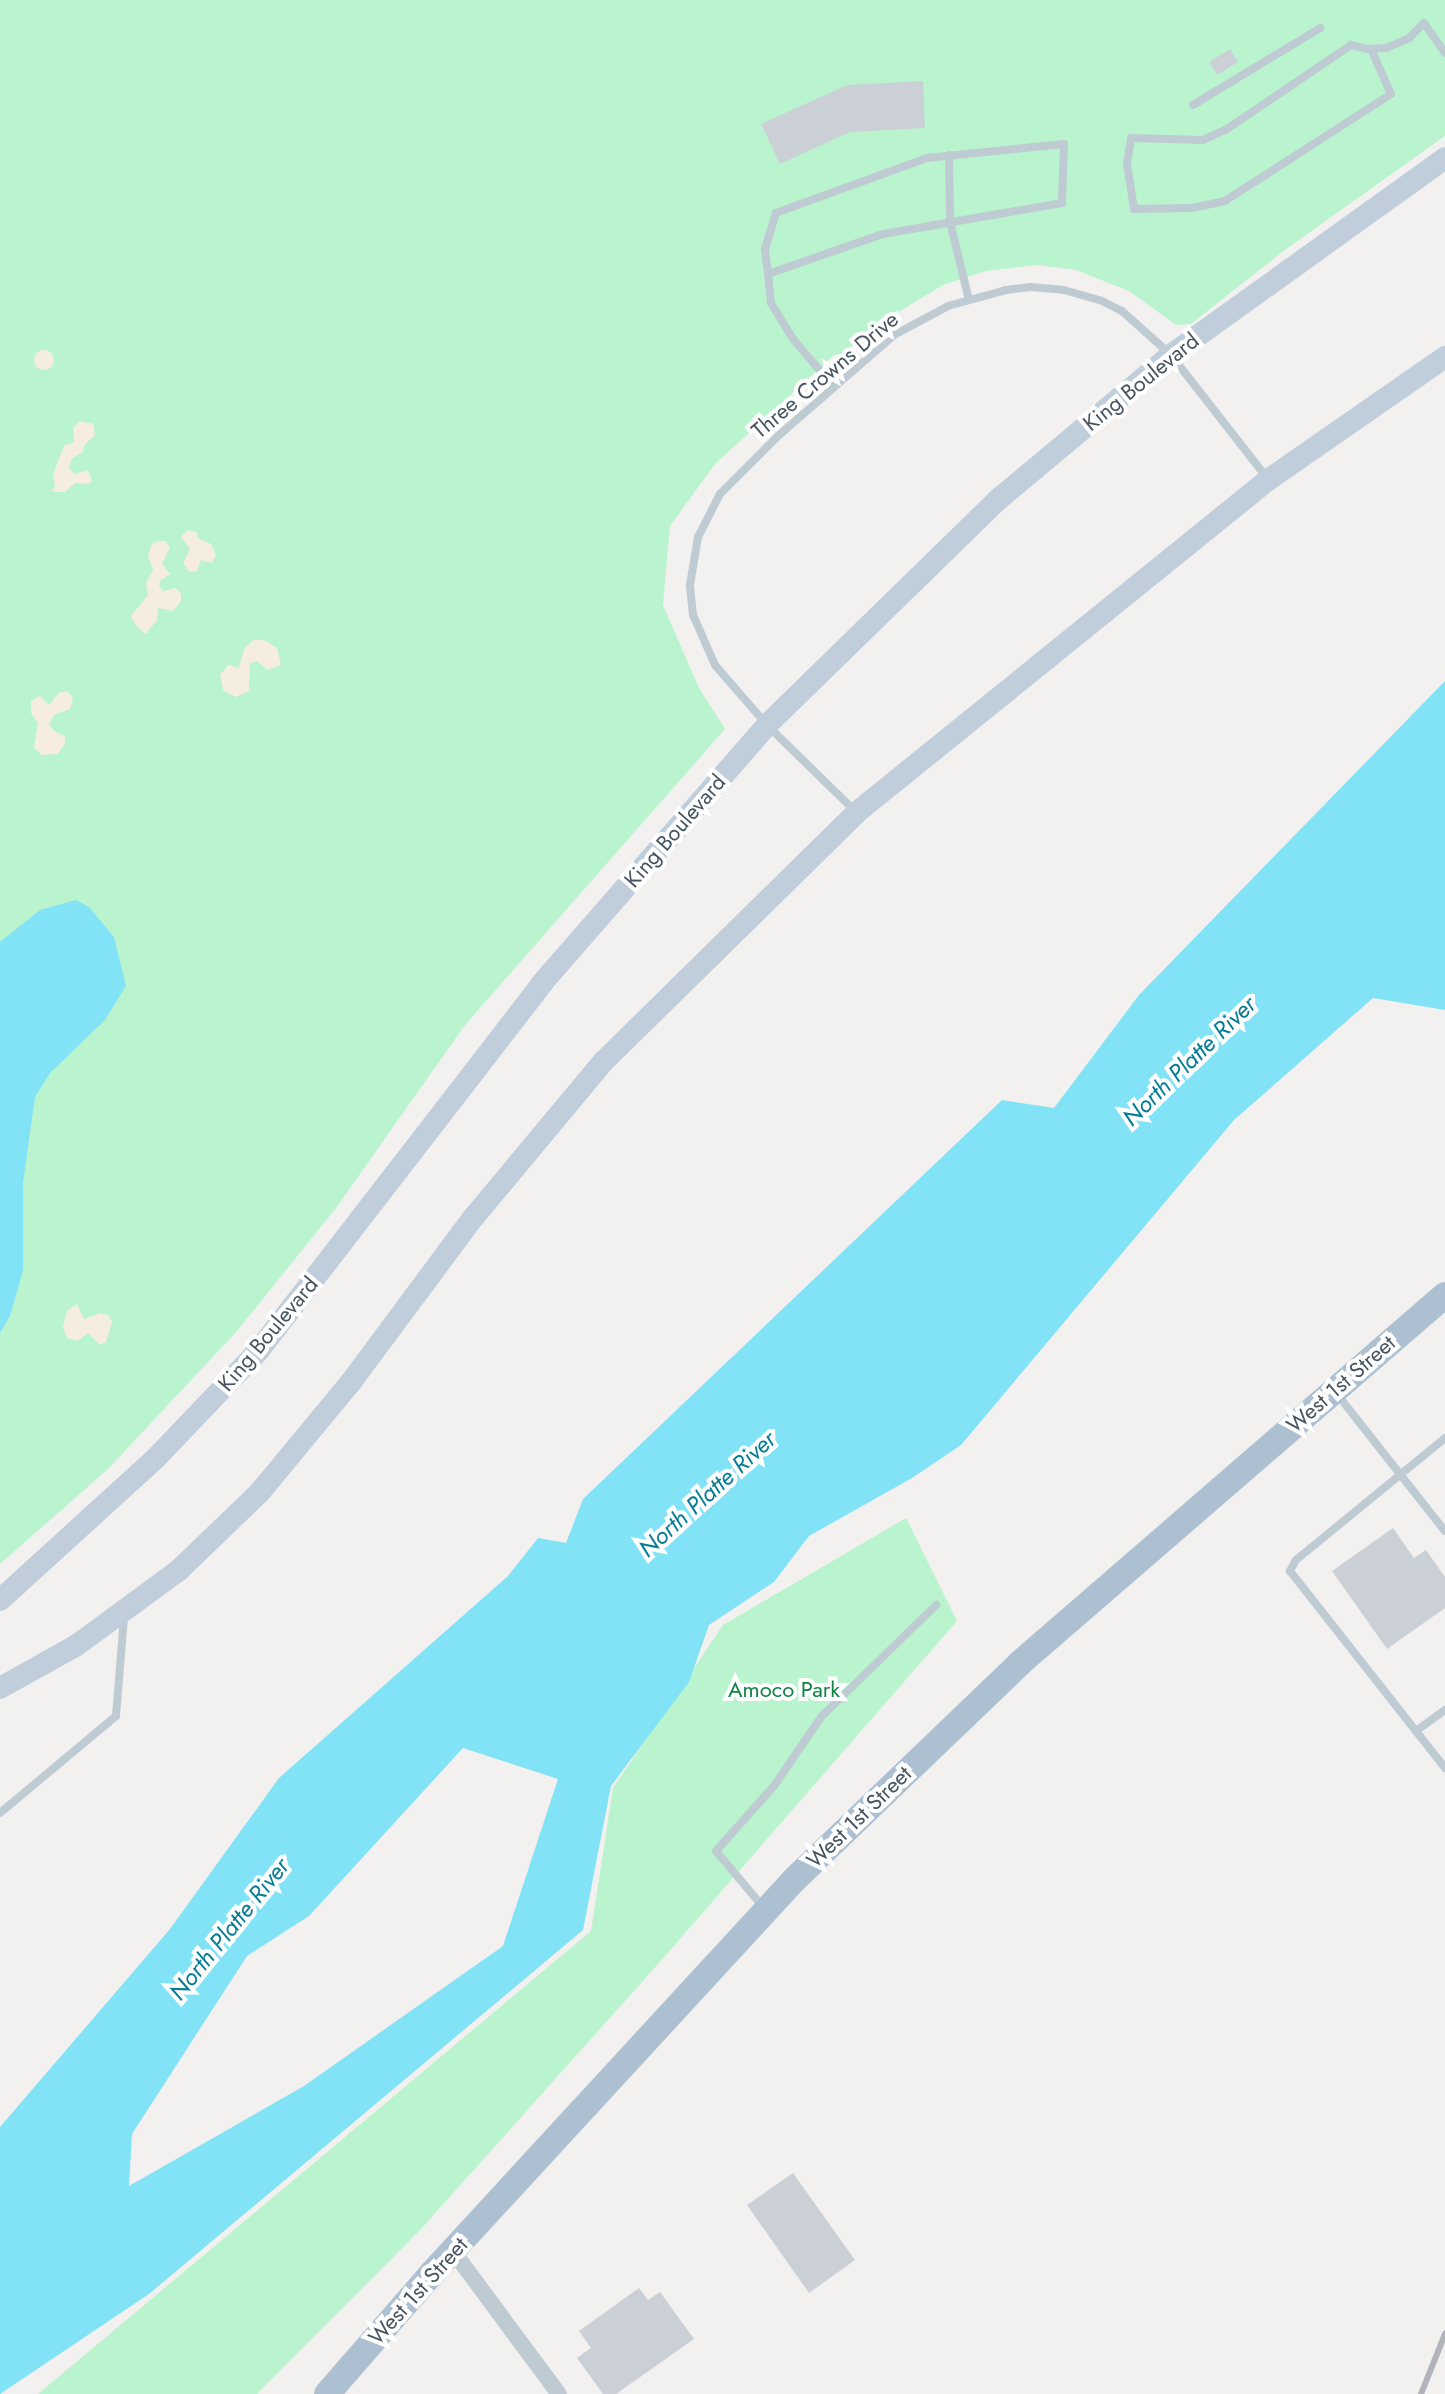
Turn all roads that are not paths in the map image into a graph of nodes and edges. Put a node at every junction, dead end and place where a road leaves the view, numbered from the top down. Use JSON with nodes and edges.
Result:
{"nodes":[{"id":1,"x":1320,"y":28,"type":"dead end"},
{"id":2,"x":1371,"y":49,"type":"junction"},
{"id":3,"x":1445,"y":53,"type":"edge"},
{"id":4,"x":1193,"y":105,"type":"dead end"},
{"id":5,"x":949,"y":155,"type":"junction"},
{"id":6,"x":1445,"y":158,"type":"edge"},
{"id":7,"x":950,"y":222,"type":"junction"},
{"id":8,"x":768,"y":274,"type":"junction"},
{"id":9,"x":969,"y":300,"type":"junction"},
{"id":10,"x":1171,"y":355,"type":"junction"},
{"id":11,"x":1445,"y":357,"type":"edge"},
{"id":12,"x":833,"y":386,"type":"junction"},
{"id":13,"x":1268,"y":480,"type":"junction"},
{"id":14,"x":767,"y":725,"type":"junction"},
{"id":15,"x":856,"y":813,"type":"junction"},
{"id":16,"x":1445,"y":1295,"type":"edge"},
{"id":17,"x":1334,"y":1390,"type":"junction"},
{"id":18,"x":1445,"y":1438,"type":"edge"},
{"id":19,"x":1400,"y":1474,"type":"junction"},
{"id":20,"x":1445,"y":1531,"type":"edge"},
{"id":21,"x":0,"y":1600,"type":"edge"},
{"id":22,"x":936,"y":1605,"type":"dead end"},
{"id":23,"x":125,"y":1610,"type":"junction"},
{"id":24,"x":0,"y":1688,"type":"edge"},
{"id":25,"x":1445,"y":1710,"type":"edge"},
{"id":26,"x":1416,"y":1731,"type":"junction"},
{"id":27,"x":1445,"y":1768,"type":"edge"},
{"id":28,"x":0,"y":1813,"type":"edge"},
{"id":29,"x":766,"y":1911,"type":"junction"},
{"id":30,"x":453,"y":2251,"type":"junction"},
{"id":31,"x":327,"y":2394,"type":"edge"},
{"id":32,"x":559,"y":2394,"type":"edge"}],
"edges":[{"from":1,"to":4,"type":"lane"},
{"from":2,"to":2,"type":"lane"},
{"from":2,"to":3,"type":"lane"},
{"from":5,"to":7,"type":"lane"},
{"from":5,"to":7,"type":"lane"},
{"from":5,"to":8,"type":"lane"},
{"from":6,"to":10,"type":"street","name":"King Boulevard"},
{"from":7,"to":8,"type":"lane"},
{"from":7,"to":9,"type":"lane"},
{"from":8,"to":12,"type":"lane"},
{"from":9,"to":10,"type":"lane","name":"Three Crowns Drive"},
{"from":9,"to":12,"type":"lane","name":"Three Crowns Drive"},
{"from":10,"to":13,"type":"lane","name":"Three Crowns Drive"},
{"from":10,"to":14,"type":"street","name":"King Boulevard"},
{"from":11,"to":13,"type":"street"},
{"from":12,"to":14,"type":"lane","name":"Three Crowns Drive"},
{"from":13,"to":15,"type":"street"},
{"from":14,"to":15,"type":"lane","name":"Three Crowns Drive"},
{"from":14,"to":21,"type":"street","name":"King Boulevard"},
{"from":15,"to":23,"type":"street"},
{"from":16,"to":17,"type":"main road","name":"West 1st Street"},
{"from":17,"to":19,"type":"lane"},
{"from":17,"to":29,"type":"main road","name":"West 1st Street"},
{"from":18,"to":19,"type":"lane"},
{"from":19,"to":20,"type":"lane"},
{"from":19,"to":26,"type":"lane"},
{"from":22,"to":29,"type":"lane"},
{"from":23,"to":24,"type":"street"},
{"from":23,"to":28,"type":"lane"},
{"from":25,"to":26,"type":"lane"},
{"from":26,"to":27,"type":"lane"},
{"from":29,"to":30,"type":"main road","name":"West 1st Street"},
{"from":30,"to":31,"type":"main road","name":"West 1st Street"},
{"from":30,"to":32,"type":"street"}]}
